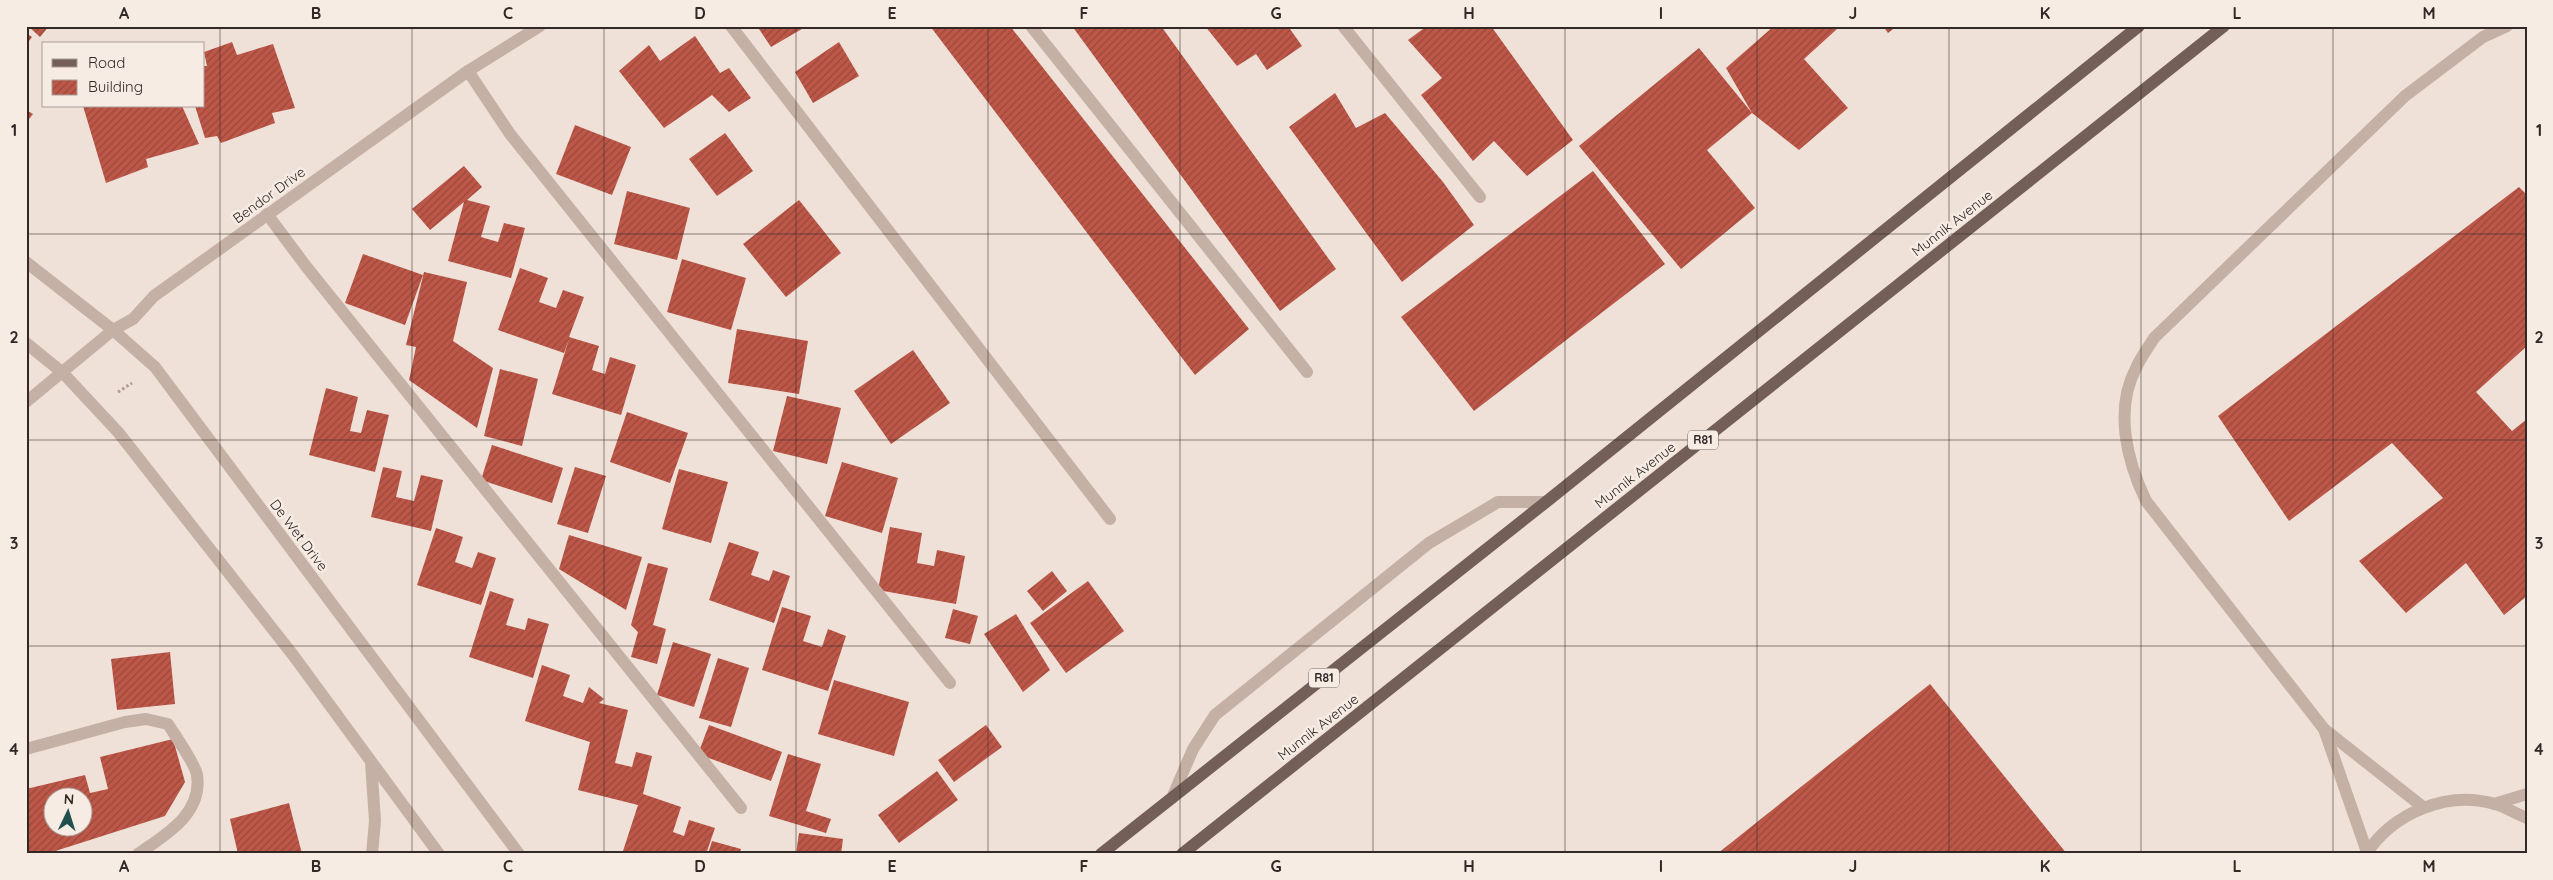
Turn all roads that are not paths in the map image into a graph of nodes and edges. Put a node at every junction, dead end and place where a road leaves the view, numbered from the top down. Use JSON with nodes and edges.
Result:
{"nodes":[{"id":1,"x":540,"y":26,"type":"edge"},
{"id":2,"x":730,"y":26,"type":"edge"},
{"id":3,"x":1031,"y":26,"type":"edge"},
{"id":4,"x":1344,"y":26,"type":"edge"},
{"id":5,"x":2139,"y":26,"type":"edge"},
{"id":6,"x":2224,"y":26,"type":"edge"},
{"id":7,"x":2507,"y":26,"type":"edge"},
{"id":8,"x":468,"y":71,"type":"junction"},
{"id":9,"x":1480,"y":197,"type":"dead end"},
{"id":10,"x":267,"y":214,"type":"junction"},
{"id":11,"x":26,"y":262,"type":"edge"},
{"id":12,"x":113,"y":330,"type":"junction"},
{"id":13,"x":26,"y":343,"type":"edge"},
{"id":14,"x":1307,"y":372,"type":"dead end"},
{"id":15,"x":63,"y":373,"type":"junction"},
{"id":16,"x":26,"y":402,"type":"edge"},
{"id":17,"x":1546,"y":502,"type":"junction"},
{"id":18,"x":1110,"y":519,"type":"dead end"},
{"id":19,"x":950,"y":683,"type":"dead end"},
{"id":20,"x":2324,"y":728,"type":"junction"},
{"id":21,"x":26,"y":749,"type":"edge"},
{"id":22,"x":372,"y":762,"type":"junction"},
{"id":23,"x":2527,"y":794,"type":"edge"},
{"id":24,"x":1172,"y":798,"type":"junction"},
{"id":25,"x":2494,"y":804,"type":"junction"},
{"id":26,"x":2422,"y":807,"type":"junction"},
{"id":27,"x":741,"y":808,"type":"dead end"},
{"id":28,"x":2527,"y":818,"type":"edge"},
{"id":29,"x":2366,"y":853,"type":"edge"},
{"id":30,"x":138,"y":854,"type":"edge"},
{"id":31,"x":372,"y":854,"type":"edge"},
{"id":32,"x":439,"y":854,"type":"edge"},
{"id":33,"x":520,"y":854,"type":"edge"},
{"id":34,"x":1101,"y":854,"type":"edge"},
{"id":35,"x":1182,"y":854,"type":"edge"}],
"edges":[{"from":1,"to":8,"type":"street","name":"Bendor Drive"},
{"from":2,"to":18,"type":"street"},
{"from":3,"to":14,"type":"street"},
{"from":4,"to":9,"type":"street"},
{"from":5,"to":17,"type":"main road","number":"R81"},
{"from":6,"to":35,"type":"main road","name":"Munnik Avenue","number":"R81"},
{"from":7,"to":20,"type":"street"},
{"from":8,"to":10,"type":"street","name":"Bendor Drive"},
{"from":8,"to":19,"type":"street"},
{"from":10,"to":12,"type":"street","name":"Bendor Drive"},
{"from":10,"to":27,"type":"street"},
{"from":11,"to":12,"type":"street","name":"De Wet Drive"},
{"from":12,"to":15,"type":"street","name":"Bendor Drive"},
{"from":12,"to":33,"type":"street","name":"De Wet Drive"},
{"from":13,"to":15,"type":"street"},
{"from":15,"to":16,"type":"street","name":"Bendor Drive"},
{"from":15,"to":22,"type":"street"},
{"from":17,"to":24,"type":"main road","number":"R81"},
{"from":17,"to":24,"type":"street"},
{"from":20,"to":26,"type":"street"},
{"from":20,"to":29,"type":"street"},
{"from":21,"to":30,"type":"street"},
{"from":22,"to":31,"type":"street"},
{"from":22,"to":32,"type":"street"},
{"from":23,"to":25,"type":"street"},
{"from":24,"to":34,"type":"main road","number":"R81"},
{"from":25,"to":26,"type":"street"},
{"from":25,"to":28,"type":"street"},
{"from":26,"to":29,"type":"street"}]}
